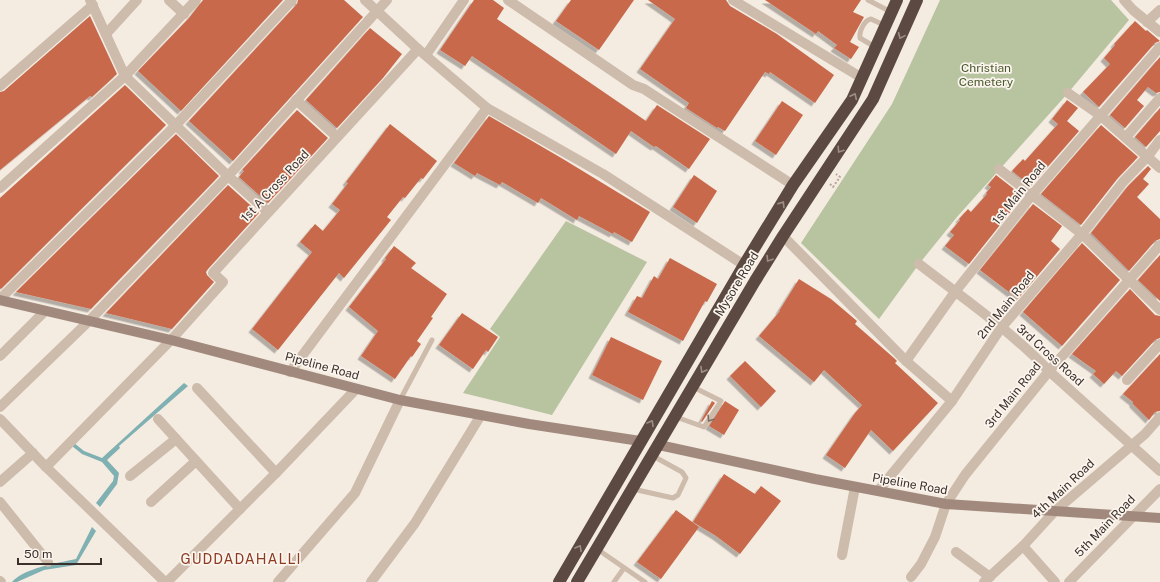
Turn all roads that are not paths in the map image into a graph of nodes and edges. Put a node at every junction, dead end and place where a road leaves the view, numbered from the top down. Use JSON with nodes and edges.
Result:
{"nodes":[{"id":1,"x":137,"y":0,"type":"edge"},
{"id":2,"x":169,"y":0,"type":"edge"},
{"id":3,"x":196,"y":0,"type":"edge"},
{"id":4,"x":292,"y":0,"type":"edge"},
{"id":5,"x":365,"y":0,"type":"edge"},
{"id":6,"x":387,"y":0,"type":"edge"},
{"id":7,"x":464,"y":0,"type":"edge"},
{"id":8,"x":508,"y":0,"type":"edge"},
{"id":9,"x":733,"y":0,"type":"edge"},
{"id":10,"x":868,"y":0,"type":"edge"},
{"id":11,"x":897,"y":0,"type":"edge"},
{"id":12,"x":917,"y":0,"type":"edge"},
{"id":13,"x":1124,"y":0,"type":"edge"},
{"id":14,"x":92,"y":3,"type":"edge"},
{"id":15,"x":1160,"y":10,"type":"edge"},
{"id":16,"x":377,"y":11,"type":"junction"},
{"id":17,"x":892,"y":13,"type":"junction"},
{"id":18,"x":184,"y":14,"type":"junction"},
{"id":19,"x":1147,"y":22,"type":"junction"},
{"id":20,"x":886,"y":26,"type":"junction"},
{"id":21,"x":1160,"y":32,"type":"edge"},
{"id":22,"x":106,"y":34,"type":"junction"},
{"id":23,"x":876,"y":47,"type":"junction"},
{"id":24,"x":1160,"y":47,"type":"edge"},
{"id":25,"x":422,"y":52,"type":"junction"},
{"id":26,"x":125,"y":76,"type":"junction"},
{"id":27,"x":862,"y":78,"type":"junction"},
{"id":28,"x":0,"y":86,"type":"edge"},
{"id":29,"x":1068,"y":93,"type":"dead end"},
{"id":30,"x":1160,"y":98,"type":"edge"},
{"id":31,"x":296,"y":100,"type":"junction"},
{"id":32,"x":488,"y":108,"type":"junction"},
{"id":33,"x":1101,"y":116,"type":"junction"},
{"id":34,"x":176,"y":125,"type":"junction"},
{"id":35,"x":337,"y":137,"type":"junction"},
{"id":36,"x":1126,"y":137,"type":"junction"},
{"id":37,"x":1160,"y":140,"type":"edge"},
{"id":38,"x":1148,"y":156,"type":"junction"},
{"id":39,"x":1160,"y":168,"type":"edge"},
{"id":40,"x":999,"y":169,"type":"dead end"},
{"id":41,"x":228,"y":176,"type":"junction"},
{"id":42,"x":2,"y":181,"type":"edge"},
{"id":43,"x":794,"y":185,"type":"junction"},
{"id":44,"x":1032,"y":195,"type":"junction"},
{"id":45,"x":268,"y":212,"type":"junction"},
{"id":46,"x":1082,"y":234,"type":"junction"},
{"id":47,"x":783,"y":236,"type":"junction"},
{"id":48,"x":1160,"y":245,"type":"edge"},
{"id":49,"x":919,"y":264,"type":"dead end"},
{"id":50,"x":744,"y":265,"type":"junction"},
{"id":51,"x":1129,"y":280,"type":"junction"},
{"id":52,"x":955,"y":292,"type":"junction"},
{"id":53,"x":0,"y":300,"type":"edge"},
{"id":54,"x":1160,"y":310,"type":"edge"},
{"id":55,"x":45,"y":311,"type":"junction"},
{"id":56,"x":89,"y":321,"type":"junction"},
{"id":57,"x":1001,"y":328,"type":"junction"},
{"id":58,"x":171,"y":340,"type":"junction"},
{"id":59,"x":432,"y":340,"type":"dead end"},
{"id":60,"x":1160,"y":344,"type":"edge"},
{"id":61,"x":0,"y":356,"type":"edge"},
{"id":62,"x":906,"y":361,"type":"junction"},
{"id":63,"x":1049,"y":371,"type":"junction"},
{"id":64,"x":290,"y":372,"type":"junction"},
{"id":65,"x":1127,"y":380,"type":"dead end"},
{"id":66,"x":693,"y":387,"type":"junction"},
{"id":67,"x":197,"y":388,"type":"dead end"},
{"id":68,"x":356,"y":389,"type":"junction"},
{"id":69,"x":400,"y":400,"type":"junction"},
{"id":70,"x":952,"y":401,"type":"junction"},
{"id":71,"x":0,"y":407,"type":"edge"},
{"id":72,"x":481,"y":415,"type":"junction"},
{"id":73,"x":676,"y":416,"type":"junction"},
{"id":74,"x":1160,"y":417,"type":"edge"},
{"id":75,"x":0,"y":418,"type":"edge"},
{"id":76,"x":158,"y":419,"type":"dead end"},
{"id":77,"x":176,"y":439,"type":"junction"},
{"id":78,"x":640,"y":441,"type":"junction"},
{"id":79,"x":659,"y":445,"type":"junction"},
{"id":80,"x":1132,"y":445,"type":"junction"},
{"id":81,"x":33,"y":453,"type":"junction"},
{"id":82,"x":653,"y":456,"type":"junction"},
{"id":83,"x":196,"y":461,"type":"junction"},
{"id":84,"x":46,"y":467,"type":"junction"},
{"id":85,"x":1160,"y":471,"type":"edge"},
{"id":86,"x":276,"y":473,"type":"junction"},
{"id":87,"x":130,"y":476,"type":"dead end"},
{"id":88,"x":0,"y":482,"type":"edge"},
{"id":89,"x":856,"y":487,"type":"junction"},
{"id":90,"x":633,"y":489,"type":"junction"},
{"id":91,"x":1160,"y":489,"type":"edge"},
{"id":92,"x":878,"y":491,"type":"junction"},
{"id":93,"x":151,"y":502,"type":"dead end"},
{"id":94,"x":1,"y":504,"type":"edge"},
{"id":95,"x":946,"y":504,"type":"junction"},
{"id":96,"x":240,"y":509,"type":"junction"},
{"id":97,"x":1055,"y":511,"type":"junction"},
{"id":98,"x":1133,"y":516,"type":"junction"},
{"id":99,"x":1160,"y":518,"type":"edge"},
{"id":100,"x":1022,"y":546,"type":"junction"},
{"id":101,"x":597,"y":549,"type":"junction"},
{"id":102,"x":956,"y":552,"type":"dead end"},
{"id":103,"x":842,"y":555,"type":"dead end"},
{"id":104,"x":48,"y":562,"type":"dead end"},
{"id":105,"x":624,"y":568,"type":"junction"},
{"id":106,"x":911,"y":577,"type":"dead end"},
{"id":107,"x":987,"y":579,"type":"edge"},
{"id":108,"x":161,"y":581,"type":"edge"},
{"id":109,"x":278,"y":582,"type":"edge"},
{"id":110,"x":371,"y":582,"type":"edge"},
{"id":111,"x":559,"y":582,"type":"edge"},
{"id":112,"x":577,"y":582,"type":"edge"},
{"id":113,"x":614,"y":582,"type":"edge"},
{"id":114,"x":645,"y":582,"type":"edge"},
{"id":115,"x":1055,"y":582,"type":"edge"},
{"id":116,"x":1069,"y":582,"type":"edge"}],
"edges":[{"from":1,"to":22,"type":"street"},
{"from":2,"to":18,"type":"street"},
{"from":3,"to":18,"type":"street"},
{"from":4,"to":34,"type":"street"},
{"from":5,"to":16,"type":"street"},
{"from":6,"to":16,"type":"street"},
{"from":7,"to":25,"type":"street","name":"1st A Cross Road"},
{"from":8,"to":43,"type":"street"},
{"from":9,"to":27,"type":"street"},
{"from":10,"to":17,"type":"lane"},
{"from":11,"to":17,"type":"highway","name":"Mysore Road"},
{"from":12,"to":47,"type":"highway","name":"Mysore Road","one_way":true},
{"from":13,"to":19,"type":"street"},
{"from":14,"to":22,"type":"street"},
{"from":14,"to":28,"type":"street"},
{"from":15,"to":19,"type":"street"},
{"from":16,"to":25,"type":"street"},
{"from":16,"to":31,"type":"street"},
{"from":17,"to":20,"type":"highway","name":"Mysore Road"},
{"from":18,"to":26,"type":"street"},
{"from":19,"to":21,"type":"street"},
{"from":20,"to":23,"type":"highway","name":"Mysore Road"},
{"from":20,"to":23,"type":"lane"},
{"from":22,"to":26,"type":"street"},
{"from":23,"to":27,"type":"highway","name":"Mysore Road"},
{"from":24,"to":33,"type":"street","name":"1st Main Road"},
{"from":25,"to":32,"type":"street"},
{"from":25,"to":35,"type":"street","name":"1st A Cross Road"},
{"from":26,"to":34,"type":"street"},
{"from":26,"to":42,"type":"street"},
{"from":43,"to":27,"type":"highway","name":"Mysore Road","one_way":true},
{"from":29,"to":33,"type":"street"},
{"from":30,"to":36,"type":"street"},
{"from":31,"to":35,"type":"street"},
{"from":31,"to":41,"type":"street"},
{"from":32,"to":50,"type":"street"},
{"from":32,"to":64,"type":"street"},
{"from":33,"to":36,"type":"street"},
{"from":33,"to":44,"type":"street","name":"1st Main Road"},
{"from":34,"to":41,"type":"street"},
{"from":34,"to":53,"type":"street"},
{"from":35,"to":45,"type":"street","name":"1st A Cross Road"},
{"from":36,"to":38,"type":"street"},
{"from":37,"to":38,"type":"street","name":"2nd Main Road"},
{"from":38,"to":39,"type":"street"},
{"from":38,"to":46,"type":"street","name":"2nd Main Road"},
{"from":40,"to":44,"type":"street"},
{"from":41,"to":45,"type":"street"},
{"from":41,"to":56,"type":"street"},
{"from":50,"to":43,"type":"highway","name":"Mysore Road","one_way":true},
{"from":44,"to":46,"type":"street"},
{"from":44,"to":52,"type":"street","name":"1st Main Road"},
{"from":45,"to":58,"type":"street","name":"1st A Cross Road"},
{"from":46,"to":51,"type":"street"},
{"from":46,"to":57,"type":"street","name":"2nd Main Road"},
{"from":47,"to":62,"type":"street"},
{"from":47,"to":66,"type":"highway","name":"Mysore Road","one_way":true},
{"from":48,"to":51,"type":"street","name":"3rd Main Road"},
{"from":49,"to":52,"type":"street","name":"3rd Cross Road"},
{"from":78,"to":50,"type":"highway","name":"Mysore Road","one_way":true},
{"from":51,"to":54,"type":"street"},
{"from":51,"to":63,"type":"street","name":"3rd Main Road"},
{"from":52,"to":57,"type":"street","name":"3rd Cross Road"},
{"from":52,"to":62,"type":"street","name":"1st Main Road"},
{"from":53,"to":55,"type":"street","name":"Pipeline Road"},
{"from":55,"to":56,"type":"street","name":"Pipeline Road"},
{"from":55,"to":61,"type":"street"},
{"from":56,"to":58,"type":"street","name":"Pipeline Road"},
{"from":56,"to":71,"type":"street"},
{"from":57,"to":63,"type":"street","name":"3rd Cross Road"},
{"from":57,"to":70,"type":"street","name":"2nd Main Road"},
{"from":58,"to":64,"type":"street","name":"Pipeline Road"},
{"from":58,"to":84,"type":"street"},
{"from":59,"to":69,"type":"lane"},
{"from":60,"to":65,"type":"street"},
{"from":62,"to":70,"type":"street"},
{"from":63,"to":80,"type":"street","name":"3rd Cross Road"},
{"from":63,"to":95,"type":"street","name":"3rd Main Road"},
{"from":64,"to":68,"type":"street","name":"Pipeline Road"},
{"from":66,"to":73,"type":"highway","name":"Mysore Road"},
{"from":66,"to":73,"type":"lane","one_way":true},
{"from":67,"to":86,"type":"street"},
{"from":68,"to":69,"type":"street","name":"Pipeline Road"},
{"from":68,"to":86,"type":"street"},
{"from":69,"to":72,"type":"street","name":"Pipeline Road"},
{"from":69,"to":109,"type":"street"},
{"from":70,"to":92,"type":"street","name":"2nd Main Road"},
{"from":72,"to":78,"type":"street","name":"Pipeline Road"},
{"from":72,"to":110,"type":"street"},
{"from":73,"to":79,"type":"highway","name":"Mysore Road"},
{"from":74,"to":80,"type":"street","name":"4th Main Road"},
{"from":75,"to":81,"type":"street"},
{"from":76,"to":77,"type":"street"},
{"from":77,"to":83,"type":"street"},
{"from":77,"to":87,"type":"street"},
{"from":111,"to":78,"type":"highway","name":"Mysore Road","one_way":true},
{"from":79,"to":82,"type":"highway","name":"Mysore Road"},
{"from":79,"to":89,"type":"street","name":"Pipeline Road"},
{"from":80,"to":85,"type":"street","name":"3rd Cross Road"},
{"from":80,"to":97,"type":"street","name":"4th Main Road"},
{"from":81,"to":84,"type":"street"},
{"from":81,"to":88,"type":"street"},
{"from":82,"to":90,"type":"highway","name":"Mysore Road"},
{"from":82,"to":90,"type":"lane"},
{"from":83,"to":93,"type":"street"},
{"from":83,"to":96,"type":"street"},
{"from":84,"to":108,"type":"street"},
{"from":86,"to":96,"type":"street"},
{"from":89,"to":92,"type":"street","name":"Pipeline Road"},
{"from":89,"to":103,"type":"street"},
{"from":90,"to":101,"type":"highway","name":"Mysore Road"},
{"from":91,"to":98,"type":"street","name":"5th Main Road"},
{"from":92,"to":95,"type":"street","name":"Pipeline Road"},
{"from":94,"to":104,"type":"street"},
{"from":95,"to":97,"type":"street","name":"Pipeline Road"},
{"from":95,"to":106,"type":"street","name":"3rd Main Road"},
{"from":96,"to":108,"type":"street"},
{"from":97,"to":98,"type":"street","name":"Pipeline Road"},
{"from":97,"to":100,"type":"street","name":"4th Main Road"},
{"from":98,"to":99,"type":"street","name":"Pipeline Road"},
{"from":98,"to":116,"type":"street","name":"5th Main Road"},
{"from":100,"to":107,"type":"street","name":"4th Main Road"},
{"from":100,"to":115,"type":"street"},
{"from":101,"to":105,"type":"lane"},
{"from":101,"to":112,"type":"highway","name":"Mysore Road"},
{"from":102,"to":107,"type":"street"},
{"from":105,"to":113,"type":"lane"},
{"from":105,"to":114,"type":"lane"}]}
